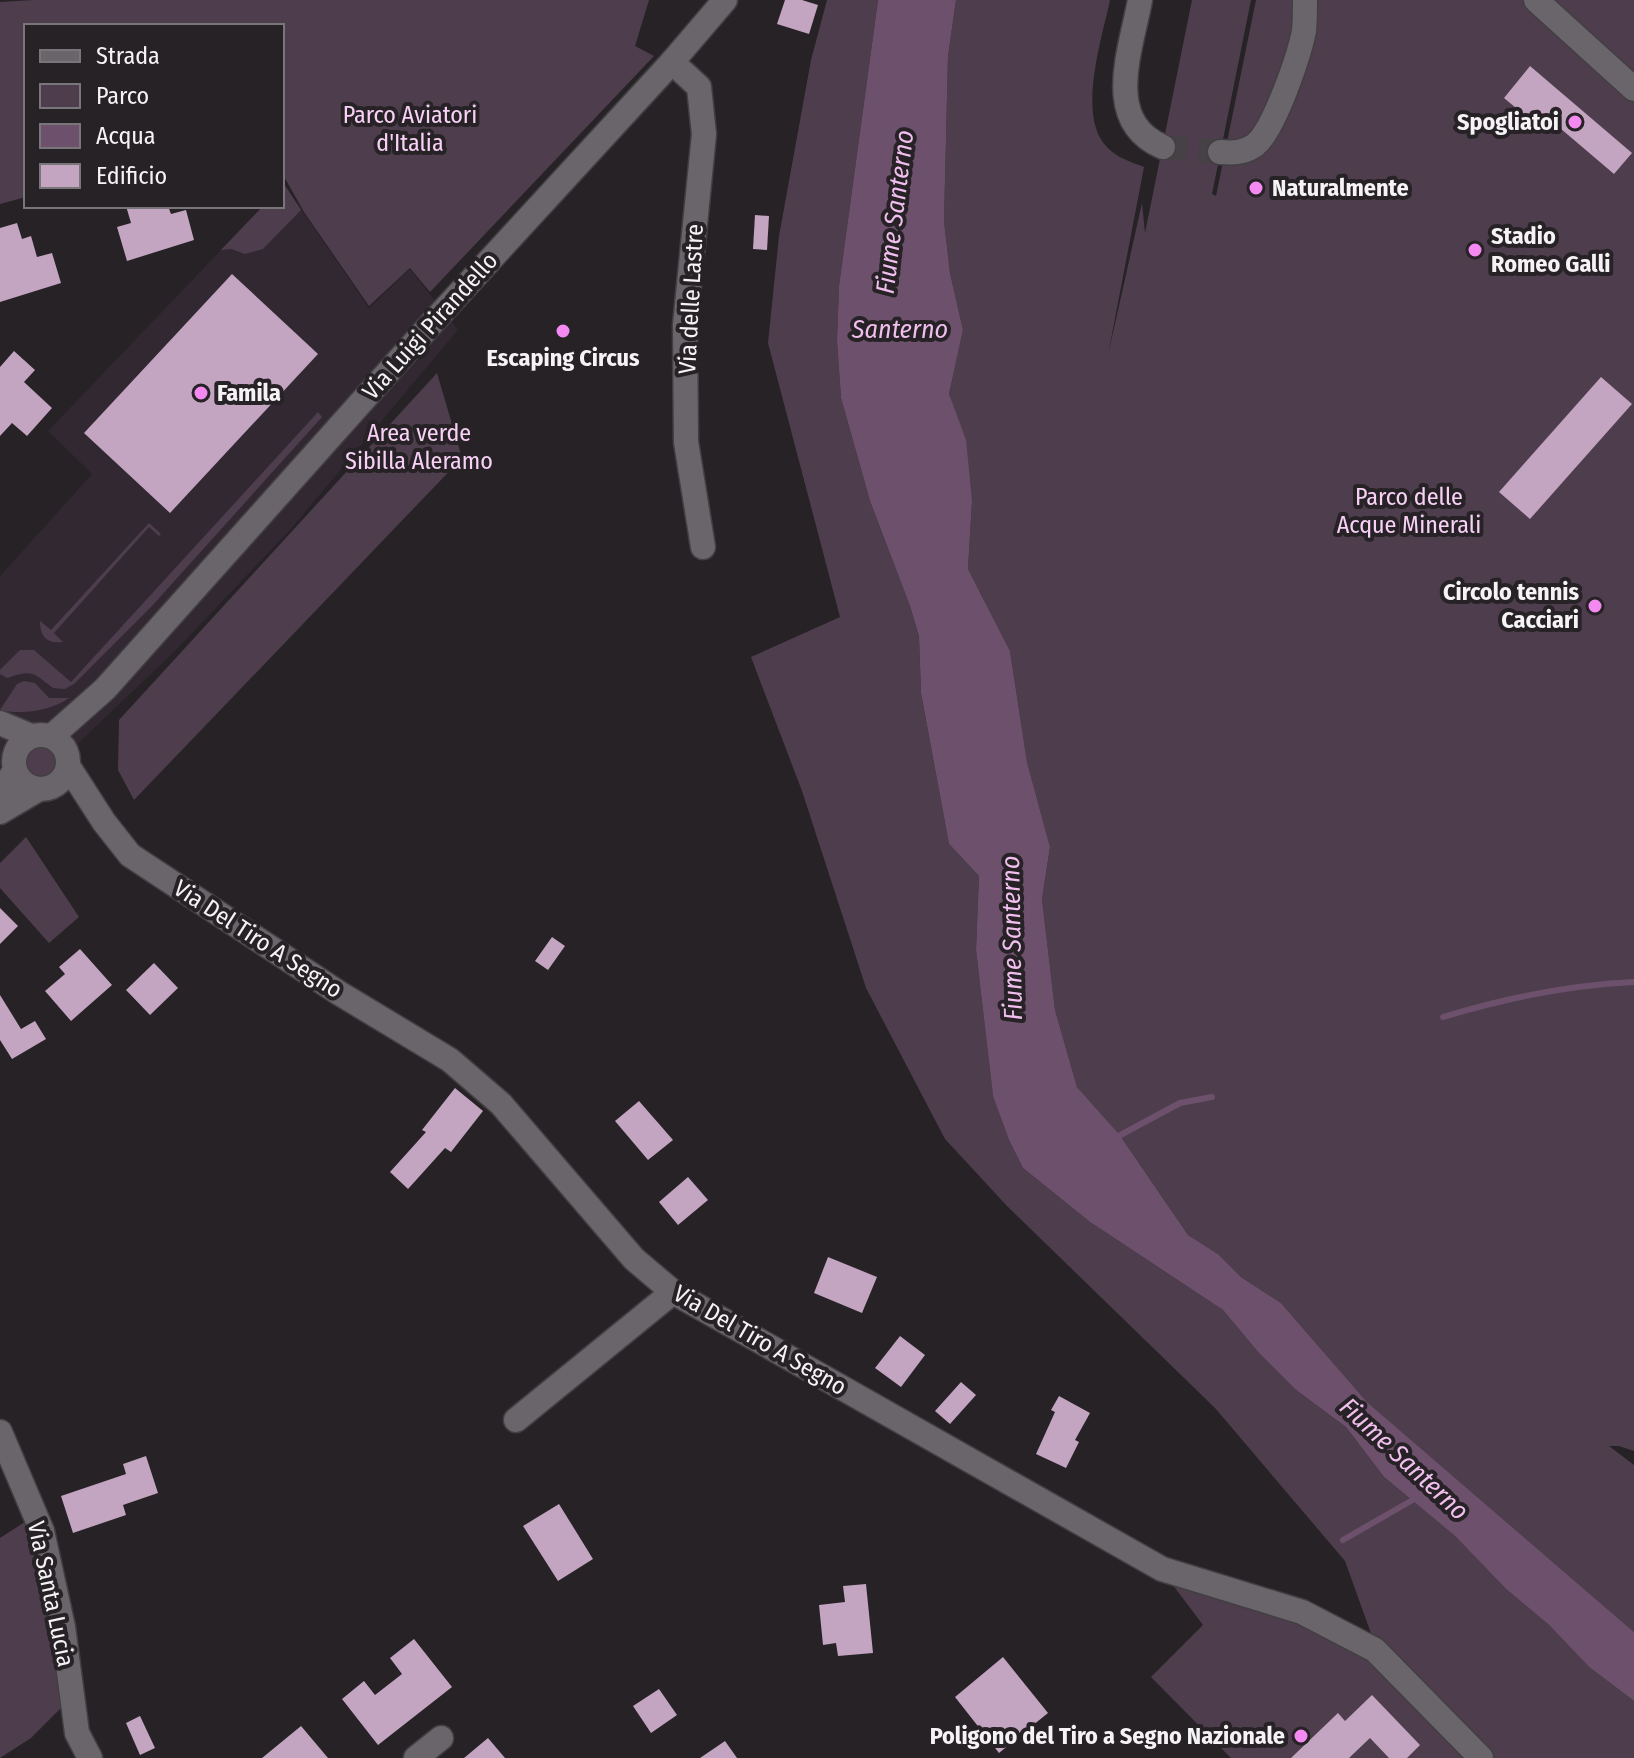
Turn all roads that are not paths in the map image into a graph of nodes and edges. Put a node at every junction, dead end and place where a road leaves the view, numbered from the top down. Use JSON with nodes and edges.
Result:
{"nodes":[{"id":1,"x":725,"y":0,"type":"edge"},
{"id":2,"x":1140,"y":0,"type":"edge"},
{"id":3,"x":1305,"y":0,"type":"edge"},
{"id":4,"x":1536,"y":0,"type":"edge"},
{"id":5,"x":672,"y":62,"type":"junction"},
{"id":6,"x":1634,"y":89,"type":"edge"},
{"id":7,"x":1163,"y":147,"type":"tunnel mouth"},
{"id":8,"x":1220,"y":152,"type":"tunnel mouth"},
{"id":9,"x":703,"y":547,"type":"dead end"},
{"id":10,"x":0,"y":723,"type":"edge"},
{"id":11,"x":10,"y":756,"type":"edge"},
{"id":12,"x":52,"y":760,"type":"junction"},
{"id":13,"x":0,"y":791,"type":"edge"},
{"id":14,"x":0,"y":812,"type":"edge"},
{"id":15,"x":673,"y":1292,"type":"junction"},
{"id":16,"x":516,"y":1420,"type":"dead end"},
{"id":17,"x":0,"y":1432,"type":"edge"},
{"id":18,"x":441,"y":1738,"type":"dead end"},
{"id":19,"x":90,"y":1758,"type":"edge"},
{"id":20,"x":416,"y":1758,"type":"edge"},
{"id":21,"x":1481,"y":1758,"type":"edge"}],
"edges":[{"from":1,"to":5,"type":"street","name":"Via Luigi Pirandello"},
{"from":2,"to":7,"type":"street"},
{"from":3,"to":8,"type":"street"},
{"from":4,"to":6,"type":"street"},
{"from":5,"to":9,"type":"street","name":"Via delle Lastre"},
{"from":5,"to":12,"type":"street","name":"Via Luigi Pirandello"},
{"from":10,"to":12,"type":"street","name":"Via Del Tiro A Segno"},
{"from":11,"to":12,"type":"street","name":"Via Luigi Pirandello"},
{"from":11,"to":12,"type":"street"},
{"from":11,"to":13,"type":"street","name":"Via Luigi Pirandello"},
{"from":12,"to":14,"type":"street","name":"Via Luigi Pirandello"},
{"from":12,"to":15,"type":"street","name":"Via Del Tiro A Segno"},
{"from":15,"to":16,"type":"street"},
{"from":15,"to":21,"type":"street","name":"Via Del Tiro A Segno"},
{"from":17,"to":19,"type":"street","name":"Via Santa Lucia"},
{"from":18,"to":20,"type":"street"}]}
